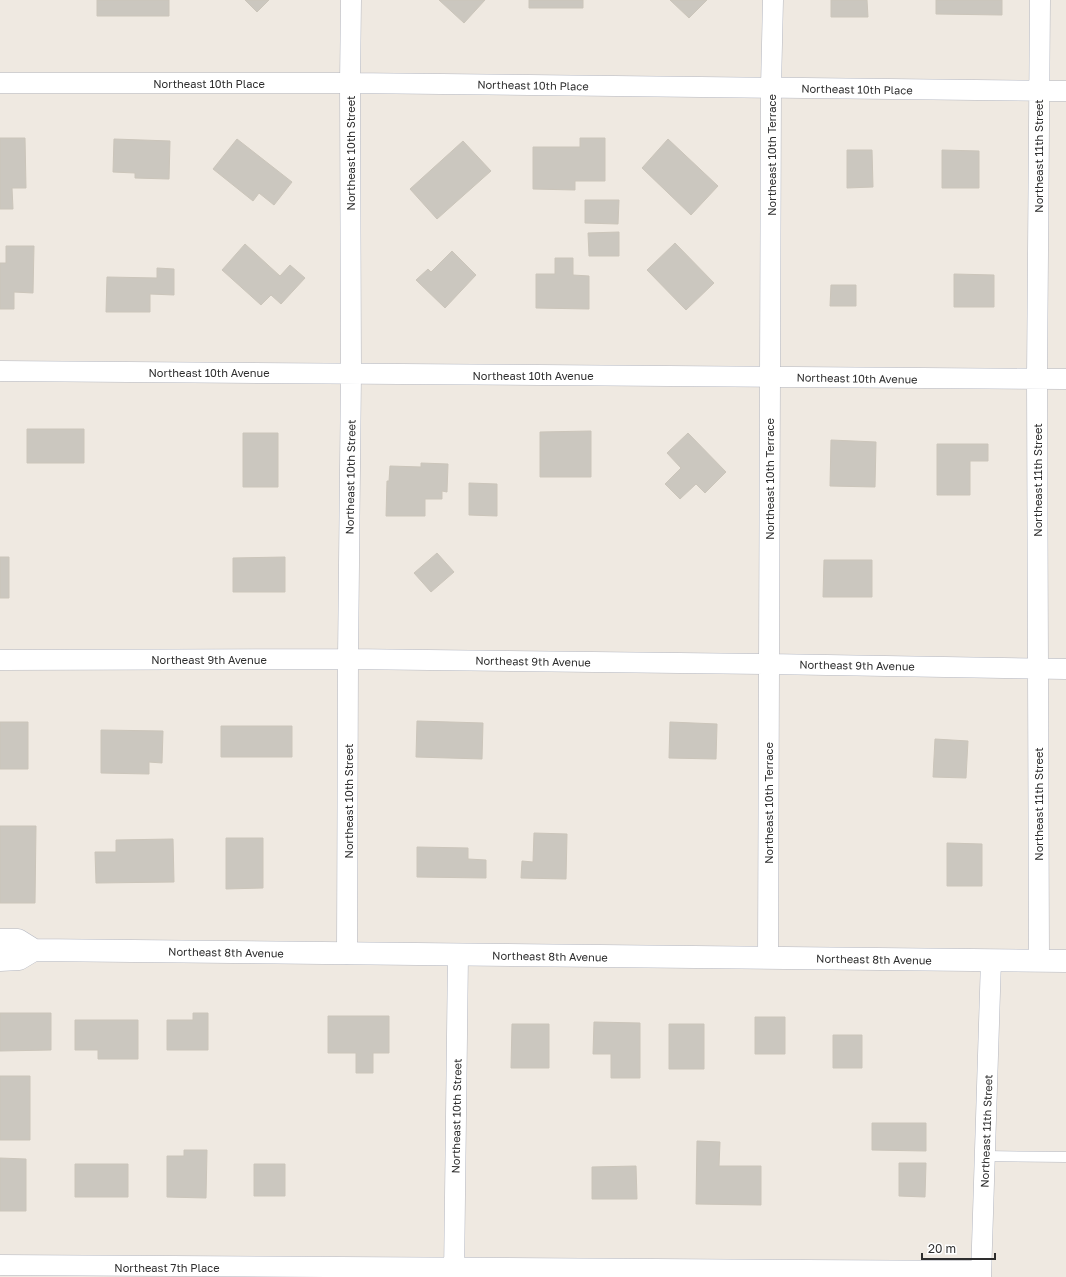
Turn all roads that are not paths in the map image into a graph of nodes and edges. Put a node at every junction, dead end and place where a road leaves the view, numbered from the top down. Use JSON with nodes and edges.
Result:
{"nodes":[{"id":1,"x":351,"y":0,"type":"edge"},
{"id":2,"x":773,"y":0,"type":"edge"},
{"id":3,"x":1040,"y":0,"type":"edge"},
{"id":4,"x":0,"y":82,"type":"edge"},
{"id":5,"x":350,"y":83,"type":"junction"},
{"id":6,"x":771,"y":87,"type":"junction"},
{"id":7,"x":1039,"y":91,"type":"junction"},
{"id":8,"x":1066,"y":91,"type":"edge"},
{"id":9,"x":0,"y":371,"type":"edge"},
{"id":10,"x":351,"y":374,"type":"junction"},
{"id":11,"x":770,"y":377,"type":"junction"},
{"id":12,"x":1037,"y":379,"type":"junction"},
{"id":13,"x":1066,"y":379,"type":"edge"},
{"id":14,"x":348,"y":659,"type":"junction"},
{"id":15,"x":0,"y":660,"type":"edge"},
{"id":16,"x":768,"y":664,"type":"junction"},
{"id":17,"x":1038,"y":669,"type":"junction"},
{"id":18,"x":1066,"y":670,"type":"edge"},
{"id":19,"x":0,"y":940,"type":"edge"},
{"id":20,"x":34,"y":950,"type":"junction"},
{"id":21,"x":348,"y":954,"type":"junction"},
{"id":22,"x":458,"y":955,"type":"junction"},
{"id":23,"x":768,"y":958,"type":"junction"},
{"id":24,"x":0,"y":960,"type":"edge"},
{"id":25,"x":990,"y":960,"type":"junction"},
{"id":26,"x":1039,"y":961,"type":"junction"},
{"id":27,"x":1066,"y":961,"type":"edge"},
{"id":28,"x":985,"y":1156,"type":"junction"},
{"id":29,"x":1066,"y":1157,"type":"edge"},
{"id":30,"x":0,"y":1265,"type":"edge"},
{"id":31,"x":454,"y":1273,"type":"edge"},
{"id":32,"x":981,"y":1274,"type":"edge"}],
"edges":[{"from":1,"to":5,"type":"street","name":"Northeast 10th Street"},
{"from":2,"to":6,"type":"street","name":"Northeast 10th Terrace"},
{"from":3,"to":7,"type":"street","name":"Northeast 11th Street"},
{"from":4,"to":5,"type":"street","name":"Northeast 10th Place"},
{"from":5,"to":6,"type":"street","name":"Northeast 10th Place"},
{"from":5,"to":10,"type":"street","name":"Northeast 10th Street"},
{"from":6,"to":7,"type":"street","name":"Northeast 10th Place"},
{"from":6,"to":11,"type":"street","name":"Northeast 10th Terrace"},
{"from":7,"to":8,"type":"street","name":"Northeast 10th Place"},
{"from":7,"to":12,"type":"street","name":"Northeast 11th Street"},
{"from":9,"to":10,"type":"street","name":"Northeast 10th Avenue"},
{"from":10,"to":11,"type":"street","name":"Northeast 10th Avenue"},
{"from":10,"to":14,"type":"street","name":"Northeast 10th Street"},
{"from":11,"to":12,"type":"street","name":"Northeast 10th Avenue"},
{"from":11,"to":16,"type":"street","name":"Northeast 10th Terrace"},
{"from":12,"to":13,"type":"street","name":"Northeast 10th Avenue"},
{"from":12,"to":17,"type":"street","name":"Northeast 11th Street"},
{"from":14,"to":15,"type":"street","name":"Northeast 9th Avenue"},
{"from":14,"to":16,"type":"street","name":"Northeast 9th Avenue"},
{"from":14,"to":21,"type":"street","name":"Northeast 10th Street"},
{"from":16,"to":17,"type":"street","name":"Northeast 9th Avenue"},
{"from":16,"to":23,"type":"street","name":"Northeast 10th Terrace"},
{"from":17,"to":18,"type":"street","name":"Northeast 9th Avenue"},
{"from":17,"to":26,"type":"street","name":"Northeast 11th Street"},
{"from":19,"to":20,"type":"street","name":"Northeast 8th Avenue"},
{"from":20,"to":21,"type":"street","name":"Northeast 8th Avenue"},
{"from":20,"to":24,"type":"street","name":"Northeast 8th Avenue"},
{"from":21,"to":22,"type":"street","name":"Northeast 8th Avenue"},
{"from":22,"to":23,"type":"street","name":"Northeast 8th Avenue"},
{"from":22,"to":31,"type":"street","name":"Northeast 10th Street"},
{"from":23,"to":25,"type":"street","name":"Northeast 8th Avenue"},
{"from":25,"to":26,"type":"street","name":"Northeast 8th Avenue"},
{"from":25,"to":28,"type":"street","name":"Northeast 11th Street"},
{"from":26,"to":27,"type":"street","name":"Northeast 8th Avenue"},
{"from":28,"to":29,"type":"lane"},
{"from":28,"to":32,"type":"street","name":"Northeast 11th Street"},
{"from":30,"to":31,"type":"street","name":"Northeast 7th Place"},
{"from":31,"to":32,"type":"street","name":"Northeast 7th Place"}]}
